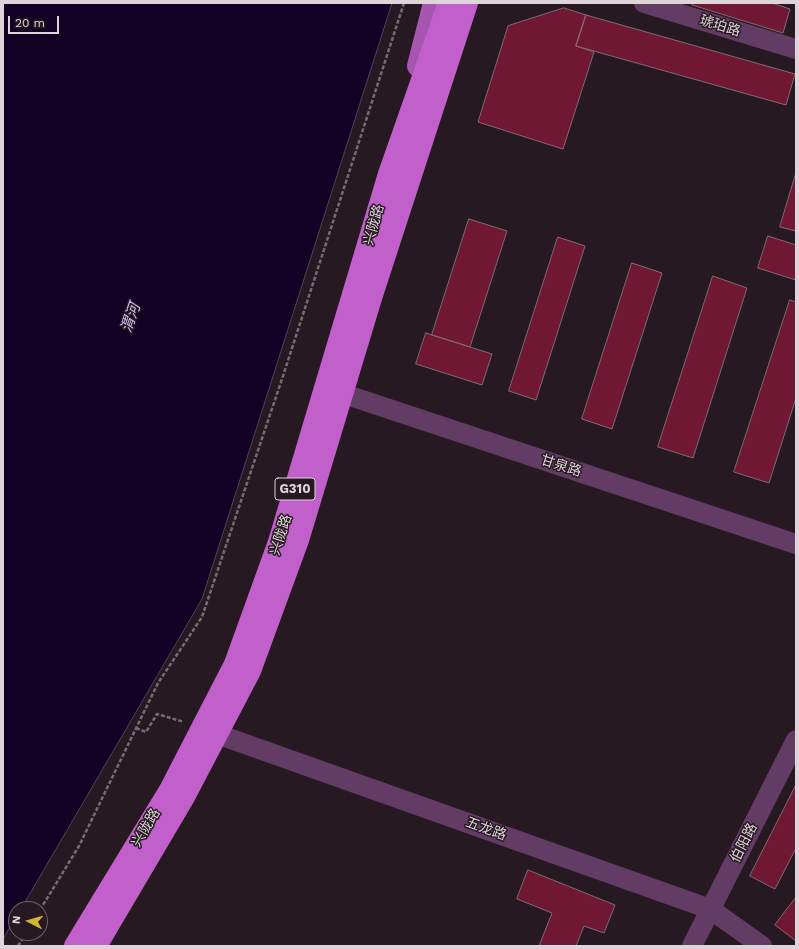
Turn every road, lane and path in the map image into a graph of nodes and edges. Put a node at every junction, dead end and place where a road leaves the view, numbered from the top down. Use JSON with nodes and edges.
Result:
{"nodes":[{"id":1,"x":404,"y":3,"type":"edge"},
{"id":2,"x":434,"y":3,"type":"edge"},
{"id":3,"x":449,"y":3,"type":"edge"},
{"id":4,"x":467,"y":3,"type":"edge"},
{"id":5,"x":644,"y":3,"type":"edge"},
{"id":6,"x":796,"y":49,"type":"edge"},
{"id":7,"x":389,"y":174,"type":"junction"},
{"id":8,"x":334,"y":391,"type":"junction"},
{"id":9,"x":796,"y":544,"type":"edge"},
{"id":10,"x":136,"y":728,"type":"junction"},
{"id":11,"x":210,"y":730,"type":"junction"},
{"id":12,"x":796,"y":740,"type":"edge"},
{"id":13,"x":45,"y":901,"type":"edge"},
{"id":14,"x":710,"y":909,"type":"junction"},
{"id":15,"x":75,"y":946,"type":"edge"},
{"id":16,"x":96,"y":946,"type":"edge"},
{"id":17,"x":692,"y":946,"type":"edge"},
{"id":18,"x":762,"y":946,"type":"edge"}],
"edges":[{"from":1,"to":10,"type":"path"},
{"from":2,"to":7,"type":"main road"},
{"from":3,"to":7,"type":"highway","name":"兴陇路"},
{"from":4,"to":8,"type":"highway","name":"兴陇路"},
{"from":5,"to":6,"type":"street","name":"琥珀路"},
{"from":7,"to":8,"type":"highway","name":"兴陇路"},
{"from":8,"to":9,"type":"street","name":"甘泉路"},
{"from":8,"to":11,"type":"highway","name":"兴陇路"},
{"from":10,"to":11,"type":"path"},
{"from":10,"to":13,"type":"path"},
{"from":11,"to":14,"type":"street","name":"五龙路"},
{"from":11,"to":15,"type":"highway","name":"兴陇路"},
{"from":11,"to":16,"type":"highway","name":"兴陇路"},
{"from":12,"to":14,"type":"street","name":"伯阳路"},
{"from":14,"to":17,"type":"street","name":"伯阳路"},
{"from":14,"to":18,"type":"street","name":"五龙路"}]}
